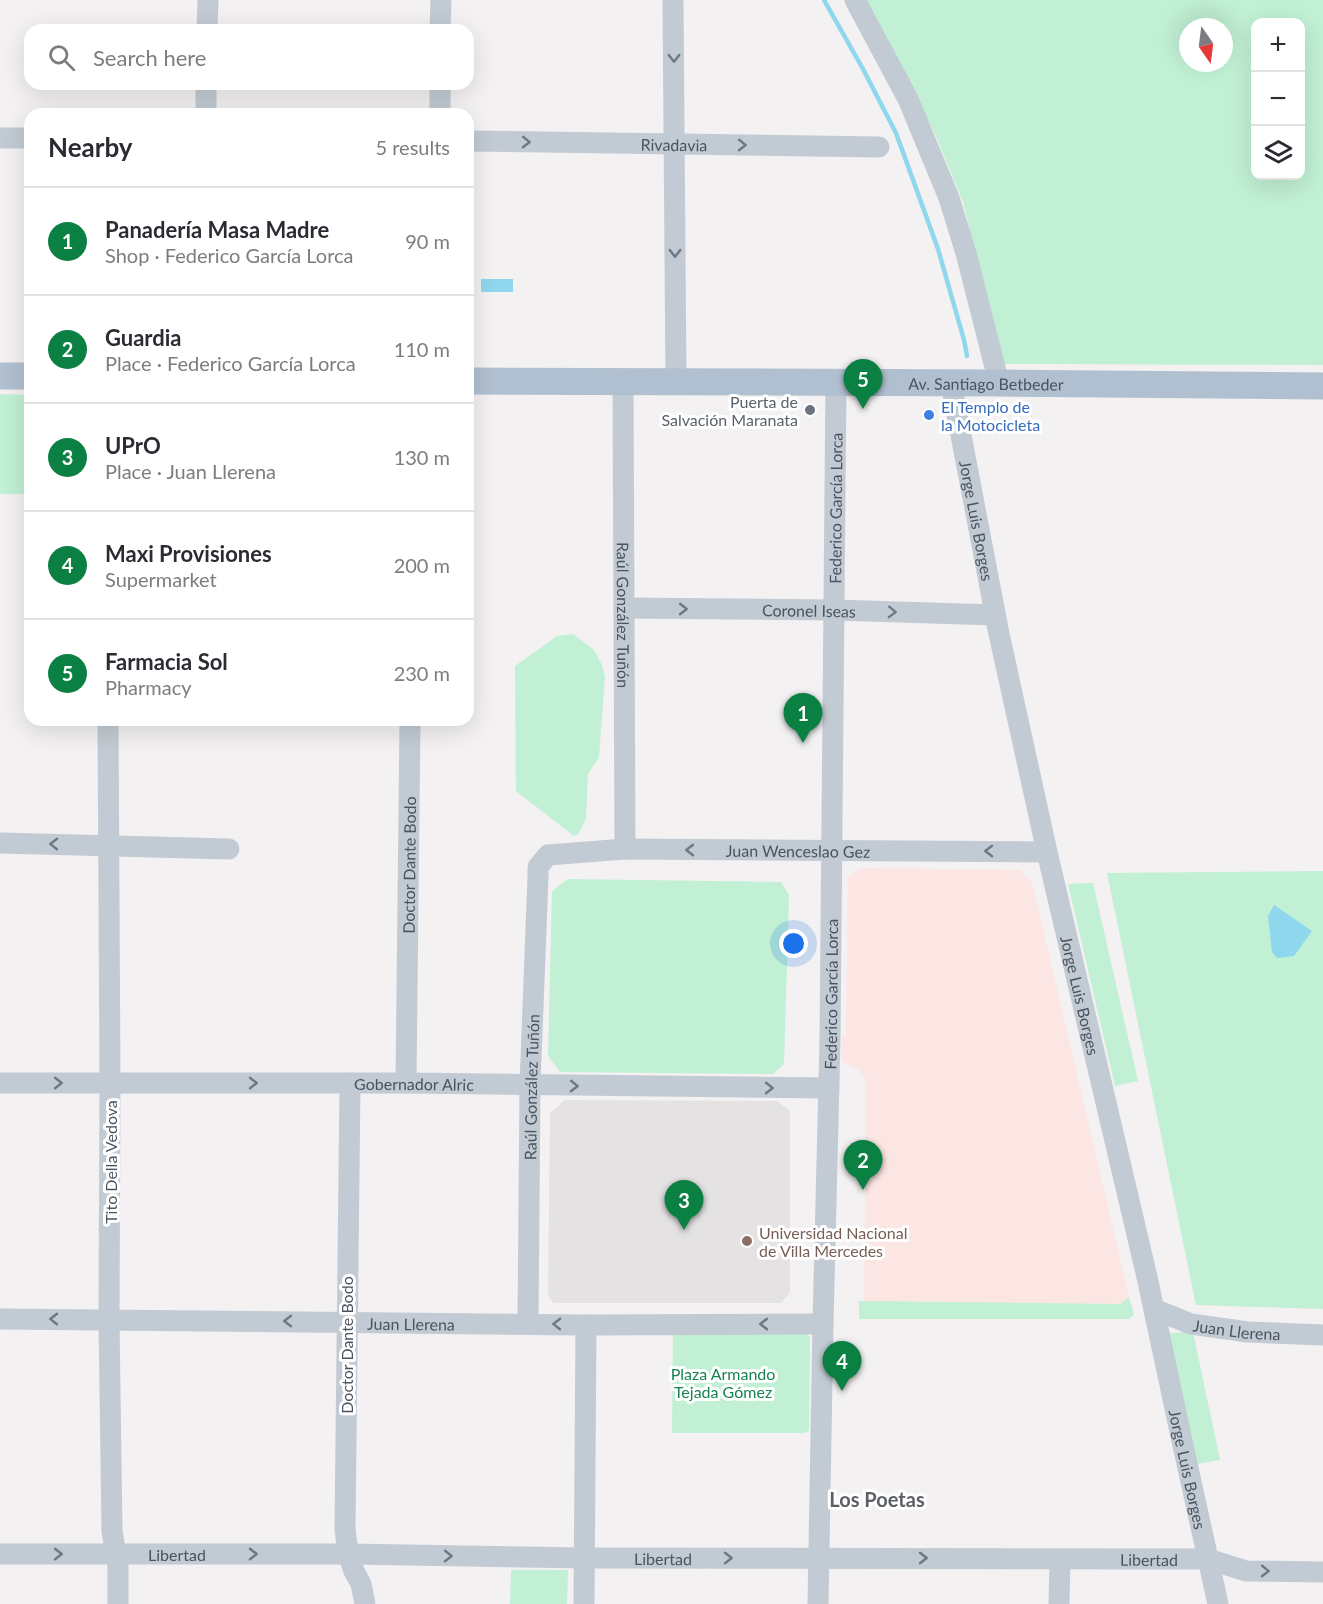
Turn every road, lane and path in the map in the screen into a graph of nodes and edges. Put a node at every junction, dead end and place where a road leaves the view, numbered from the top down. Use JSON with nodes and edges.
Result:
{"nodes":[{"id":1,"x":208,"y":0,"type":"edge"},
{"id":2,"x":441,"y":0,"type":"edge"},
{"id":3,"x":674,"y":0,"type":"edge"},
{"id":4,"x":855,"y":0,"type":"edge"},
{"id":5,"x":207,"y":24,"type":"edge"},
{"id":6,"x":440,"y":24,"type":"edge"},
{"id":7,"x":206,"y":90,"type":"edge"},
{"id":8,"x":440,"y":90,"type":"edge"},
{"id":9,"x":206,"y":108,"type":"edge"},
{"id":10,"x":440,"y":108,"type":"edge"},
{"id":11,"x":0,"y":138,"type":"edge"},
{"id":12,"x":24,"y":138,"type":"edge"},
{"id":13,"x":474,"y":141,"type":"edge"},
{"id":14,"x":674,"y":144,"type":"junction"},
{"id":15,"x":879,"y":147,"type":"dead end"},
{"id":16,"x":0,"y":376,"type":"edge"},
{"id":17,"x":24,"y":376,"type":"edge"},
{"id":18,"x":474,"y":381,"type":"edge"},
{"id":19,"x":623,"y":381,"type":"junction"},
{"id":20,"x":676,"y":382,"type":"junction"},
{"id":21,"x":836,"y":382,"type":"junction"},
{"id":22,"x":951,"y":383,"type":"junction"},
{"id":23,"x":999,"y":383,"type":"junction"},
{"id":24,"x":1323,"y":387,"type":"edge"},
{"id":25,"x":625,"y":608,"type":"junction"},
{"id":26,"x":834,"y":610,"type":"junction"},
{"id":27,"x":995,"y":615,"type":"junction"},
{"id":28,"x":108,"y":726,"type":"edge"},
{"id":29,"x":410,"y":726,"type":"edge"},
{"id":30,"x":0,"y":843,"type":"edge"},
{"id":31,"x":108,"y":845,"type":"junction"},
{"id":32,"x":229,"y":849,"type":"dead end"},
{"id":33,"x":625,"y":849,"type":"junction"},
{"id":34,"x":832,"y":850,"type":"junction"},
{"id":35,"x":1047,"y":852,"type":"junction"},
{"id":36,"x":548,"y":855,"type":"joint"},
{"id":37,"x":0,"y":1083,"type":"edge"},
{"id":38,"x":110,"y":1083,"type":"junction"},
{"id":39,"x":350,"y":1083,"type":"junction"},
{"id":40,"x":406,"y":1083,"type":"junction"},
{"id":41,"x":530,"y":1085,"type":"junction"},
{"id":42,"x":829,"y":1088,"type":"junction"},
{"id":43,"x":1154,"y":1309,"type":"junction"},
{"id":44,"x":0,"y":1319,"type":"edge"},
{"id":45,"x":109,"y":1320,"type":"junction"},
{"id":46,"x":346,"y":1322,"type":"junction"},
{"id":47,"x":528,"y":1323,"type":"junction"},
{"id":48,"x":823,"y":1324,"type":"junction"},
{"id":49,"x":586,"y":1325,"type":"junction"},
{"id":50,"x":1323,"y":1335,"type":"edge"},
{"id":51,"x":0,"y":1554,"type":"edge"},
{"id":52,"x":348,"y":1554,"type":"junction"},
{"id":53,"x":116,"y":1555,"type":"junction"},
{"id":54,"x":585,"y":1558,"type":"junction"},
{"id":55,"x":819,"y":1558,"type":"junction"},
{"id":56,"x":1060,"y":1559,"type":"junction"},
{"id":57,"x":1208,"y":1559,"type":"junction"},
{"id":58,"x":1323,"y":1572,"type":"edge"},
{"id":59,"x":118,"y":1604,"type":"edge"},
{"id":60,"x":365,"y":1604,"type":"edge"},
{"id":61,"x":584,"y":1604,"type":"edge"},
{"id":62,"x":818,"y":1604,"type":"edge"},
{"id":63,"x":1059,"y":1604,"type":"edge"},
{"id":64,"x":1218,"y":1604,"type":"edge"}],
"edges":[{"from":1,"to":5,"type":"street"},
{"from":2,"to":6,"type":"street"},
{"from":3,"to":14,"type":"street","one_way":true},
{"from":4,"to":23,"type":"street"},
{"from":7,"to":9,"type":"street"},
{"from":8,"to":10,"type":"street"},
{"from":11,"to":12,"type":"street"},
{"from":13,"to":14,"type":"street","name":"Rivadavia","one_way":true},
{"from":14,"to":15,"type":"street","name":"Rivadavia","one_way":true},
{"from":14,"to":20,"type":"street","one_way":true},
{"from":16,"to":17,"type":"main road"},
{"from":18,"to":19,"type":"main road","name":"Av. Santiago Betbeder"},
{"from":19,"to":20,"type":"main road","name":"Av. Santiago Betbeder"},
{"from":19,"to":25,"type":"street","name":"Raúl González Tuñón"},
{"from":20,"to":21,"type":"main road","name":"Av. Santiago Betbeder"},
{"from":21,"to":22,"type":"main road","name":"Av. Santiago Betbeder"},
{"from":21,"to":26,"type":"street","name":"Federico García Lorca"},
{"from":22,"to":23,"type":"main road","name":"Av. Santiago Betbeder"},
{"from":22,"to":27,"type":"street","name":"Jorge Luis Borges"},
{"from":23,"to":24,"type":"main road","name":"Av. Santiago Betbeder"},
{"from":25,"to":26,"type":"street","name":"Coronel Iseas","one_way":true},
{"from":25,"to":33,"type":"street","name":"Raúl González Tuñón"},
{"from":26,"to":27,"type":"street","name":"Coronel Iseas","one_way":true},
{"from":26,"to":34,"type":"street","name":"Federico García Lorca"},
{"from":27,"to":35,"type":"street","name":"Jorge Luis Borges"},
{"from":28,"to":31,"type":"street","name":"Tito Della Vedova"},
{"from":29,"to":40,"type":"street","name":"Doctor Dante Bodo"},
{"from":31,"to":30,"type":"street","one_way":true},
{"from":31,"to":32,"type":"street"},
{"from":31,"to":38,"type":"street","name":"Tito Della Vedova"},
{"from":34,"to":33,"type":"street","name":"Juan Wenceslao Gez","one_way":true},
{"from":33,"to":36,"type":"street","name":"Juan Wenceslao Gez"},
{"from":35,"to":34,"type":"street","name":"Juan Wenceslao Gez","one_way":true},
{"from":34,"to":42,"type":"street","name":"Federico García Lorca"},
{"from":35,"to":43,"type":"street","name":"Jorge Luis Borges"},
{"from":36,"to":41,"type":"street","name":"Raúl González Tuñón"},
{"from":37,"to":38,"type":"street","name":"Gobernador Alric","one_way":true},
{"from":38,"to":39,"type":"street","name":"Gobernador Alric","one_way":true},
{"from":38,"to":45,"type":"street","name":"Tito Della Vedova"},
{"from":39,"to":40,"type":"street","name":"Gobernador Alric"},
{"from":39,"to":46,"type":"street","name":"Doctor Dante Bodo"},
{"from":40,"to":41,"type":"street","name":"Gobernador Alric"},
{"from":41,"to":42,"type":"street","name":"Gobernador Alric","one_way":true},
{"from":41,"to":47,"type":"street","name":"Raúl González Tuñón"},
{"from":42,"to":48,"type":"street","name":"Federico García Lorca"},
{"from":43,"to":50,"type":"street","name":"Juan Llerena"},
{"from":43,"to":57,"type":"street","name":"Jorge Luis Borges"},
{"from":45,"to":44,"type":"street","name":"Juan Llerena","one_way":true},
{"from":46,"to":45,"type":"street","name":"Juan Llerena","one_way":true},
{"from":45,"to":53,"type":"street","name":"Tito Della Vedova"},
{"from":46,"to":47,"type":"street","name":"Juan Llerena"},
{"from":46,"to":52,"type":"street","name":"Doctor Dante Bodo"},
{"from":49,"to":47,"type":"street","name":"Juan Llerena","one_way":true},
{"from":48,"to":49,"type":"street","name":"Juan Llerena","one_way":true},
{"from":48,"to":55,"type":"street","name":"Federico García Lorca"},
{"from":49,"to":54,"type":"street"},
{"from":51,"to":53,"type":"street","name":"Libertad","one_way":true},
{"from":53,"to":52,"type":"street","name":"Libertad","one_way":true},
{"from":52,"to":54,"type":"street","name":"Libertad","one_way":true},
{"from":52,"to":60,"type":"street","name":"Doctor Dante Bodo"},
{"from":53,"to":59,"type":"street","name":"Tito Della Vedova"},
{"from":54,"to":55,"type":"street","name":"Libertad","one_way":true},
{"from":54,"to":61,"type":"street"},
{"from":55,"to":56,"type":"street","name":"Libertad","one_way":true},
{"from":55,"to":62,"type":"street","name":"Federico García Lorca"},
{"from":56,"to":57,"type":"street","name":"Libertad"},
{"from":56,"to":63,"type":"street"},
{"from":57,"to":58,"type":"street","name":"Libertad","one_way":true},
{"from":57,"to":64,"type":"street","name":"Jorge Luis Borges"}]}
